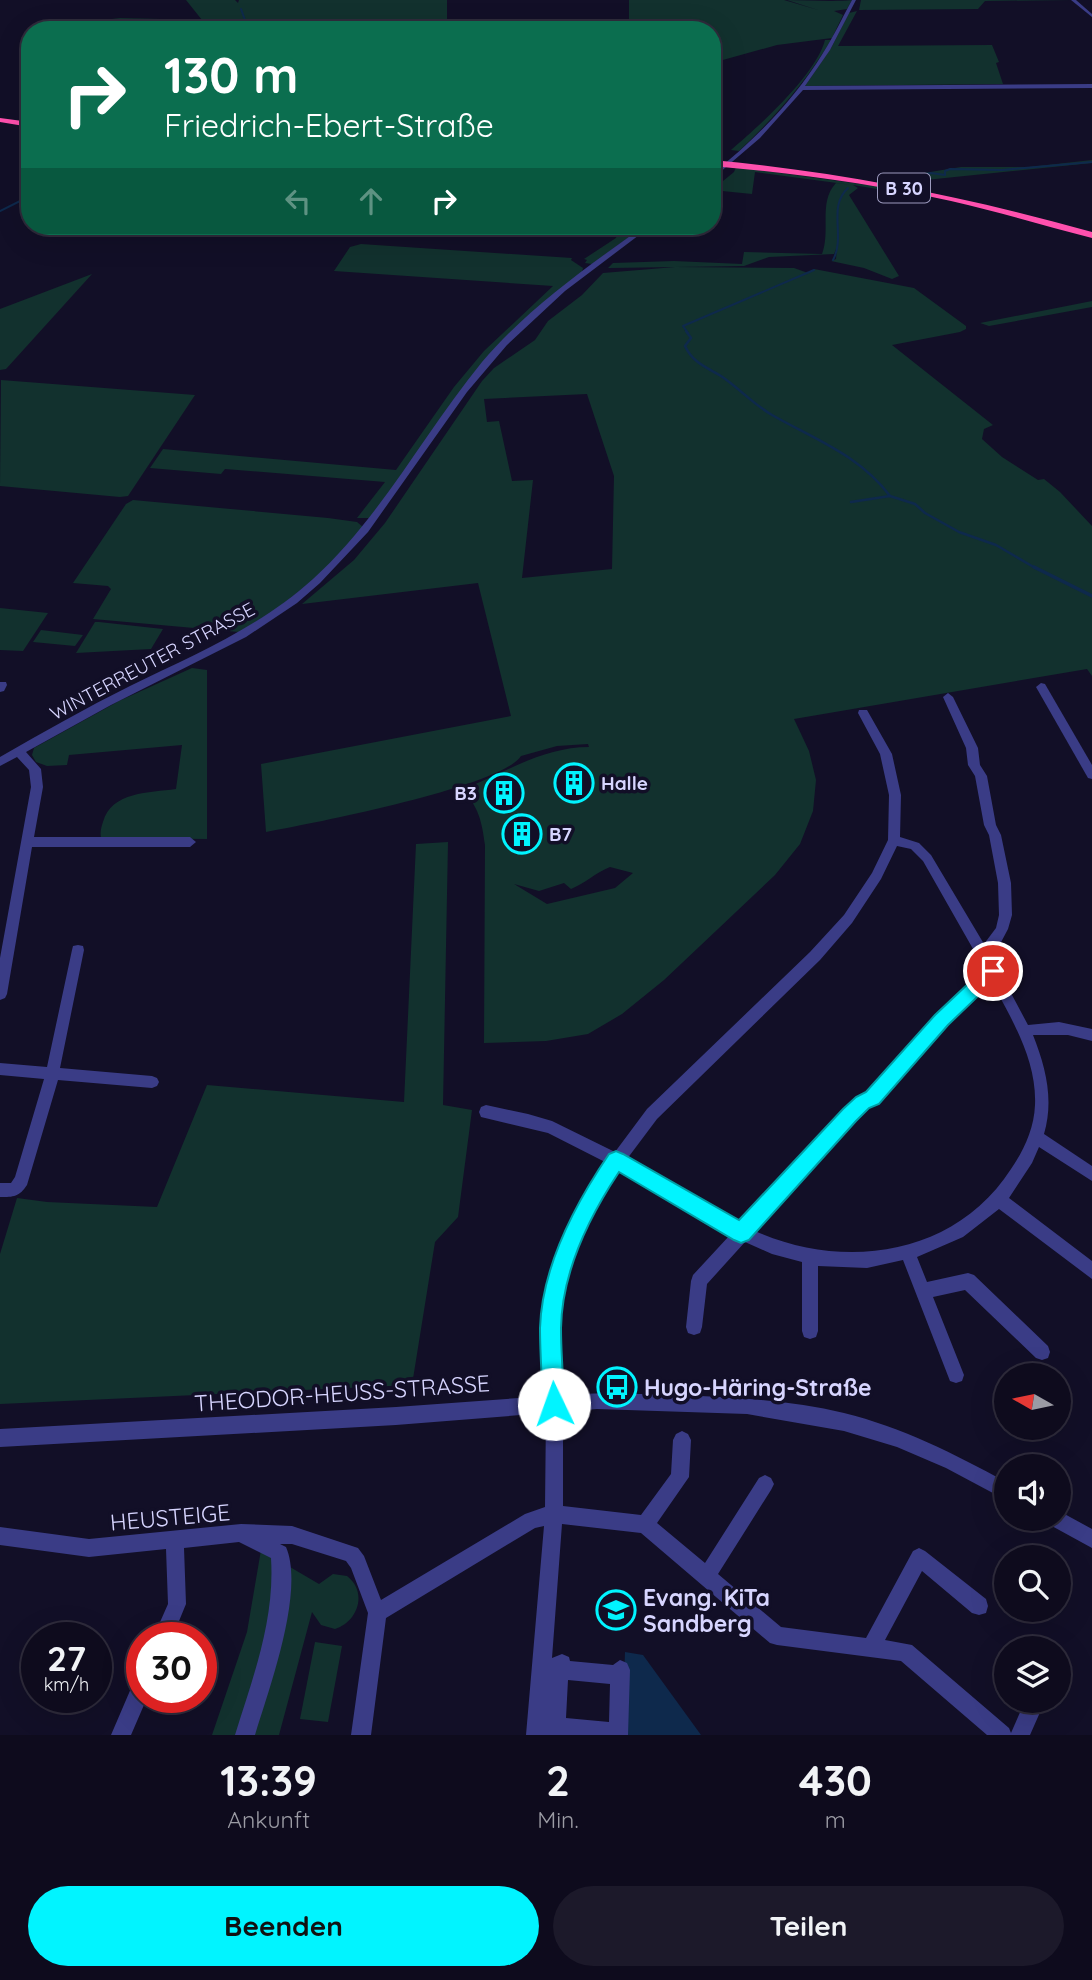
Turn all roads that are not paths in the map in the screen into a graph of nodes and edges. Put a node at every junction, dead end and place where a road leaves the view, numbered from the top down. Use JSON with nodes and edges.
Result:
{"nodes":[{"id":1,"x":854,"y":0,"type":"edge"},
{"id":2,"x":1073,"y":0,"type":"edge"},
{"id":3,"x":1092,"y":16,"type":"edge"},
{"id":4,"x":1092,"y":86,"type":"edge"},
{"id":5,"x":801,"y":88,"type":"junction"},
{"id":6,"x":0,"y":122,"type":"edge"},
{"id":7,"x":21,"y":126,"type":"edge"},
{"id":8,"x":736,"y":156,"type":"joint"},
{"id":9,"x":721,"y":162,"type":"edge"},
{"id":10,"x":721,"y":169,"type":"edge"},
{"id":11,"x":1092,"y":232,"type":"edge"},
{"id":12,"x":636,"y":235,"type":"edge"},
{"id":13,"x":1041,"y":687,"type":"dead end"},
{"id":14,"x":948,"y":697,"type":"dead end"},
{"id":15,"x":863,"y":713,"type":"dead end"},
{"id":16,"x":0,"y":748,"type":"edge"},
{"id":17,"x":10,"y":757,"type":"edge"},
{"id":18,"x":1092,"y":775,"type":"edge"},
{"id":19,"x":894,"y":840,"type":"junction"},
{"id":20,"x":29,"y":842,"type":"junction"},
{"id":21,"x":190,"y":842,"type":"dead end"},
{"id":22,"x":78,"y":950,"type":"dead end"},
{"id":23,"x":982,"y":953,"type":"junction"},
{"id":24,"x":993,"y":971,"type":"junction"},
{"id":25,"x":0,"y":994,"type":"edge"},
{"id":26,"x":1026,"y":1031,"type":"junction"},
{"id":27,"x":1092,"y":1035,"type":"edge"},
{"id":28,"x":0,"y":1069,"type":"edge"},
{"id":29,"x":52,"y":1074,"type":"junction"},
{"id":30,"x":152,"y":1082,"type":"dead end"},
{"id":31,"x":486,"y":1112,"type":"dead end"},
{"id":32,"x":1037,"y":1139,"type":"junction"},
{"id":33,"x":616,"y":1160,"type":"junction"},
{"id":34,"x":1092,"y":1174,"type":"edge"},
{"id":35,"x":8,"y":1190,"type":"edge"},
{"id":36,"x":999,"y":1200,"type":"junction"},
{"id":37,"x":741,"y":1233,"type":"junction"},
{"id":38,"x":908,"y":1253,"type":"junction"},
{"id":39,"x":810,"y":1259,"type":"junction"},
{"id":40,"x":1092,"y":1271,"type":"edge"},
{"id":41,"x":924,"y":1291,"type":"junction"},
{"id":42,"x":694,"y":1327,"type":"dead end"},
{"id":43,"x":810,"y":1331,"type":"dead end"},
{"id":44,"x":1042,"y":1352,"type":"dead end"},
{"id":45,"x":956,"y":1376,"type":"dead end"},
{"id":46,"x":554,"y":1404,"type":"junction"},
{"id":47,"x":0,"y":1438,"type":"edge"},
{"id":48,"x":682,"y":1440,"type":"dead end"},
{"id":49,"x":765,"y":1484,"type":"dead end"},
{"id":50,"x":994,"y":1485,"type":"edge"},
{"id":51,"x":554,"y":1514,"type":"junction"},
{"id":52,"x":645,"y":1524,"type":"junction"},
{"id":53,"x":1071,"y":1527,"type":"edge"},
{"id":54,"x":241,"y":1533,"type":"junction"},
{"id":55,"x":0,"y":1536,"type":"edge"},
{"id":56,"x":175,"y":1538,"type":"junction"},
{"id":57,"x":1092,"y":1539,"type":"edge"},
{"id":58,"x":706,"y":1577,"type":"junction"},
{"id":59,"x":979,"y":1606,"type":"dead end"},
{"id":60,"x":377,"y":1613,"type":"junction"},
{"id":61,"x":169,"y":1622,"type":"edge"},
{"id":62,"x":872,"y":1647,"type":"junction"},
{"id":63,"x":130,"y":1713,"type":"edge"},
{"id":64,"x":1030,"y":1713,"type":"edge"},
{"id":65,"x":121,"y":1735,"type":"edge"},
{"id":66,"x":245,"y":1735,"type":"edge"},
{"id":67,"x":361,"y":1735,"type":"edge"},
{"id":68,"x":536,"y":1735,"type":"edge"},
{"id":69,"x":617,"y":1735,"type":"edge"},
{"id":70,"x":1002,"y":1735,"type":"edge"},
{"id":71,"x":1020,"y":1735,"type":"edge"}],
"edges":[{"from":1,"to":5,"type":"street"},
{"from":2,"to":3,"type":"street"},
{"from":4,"to":5,"type":"street"},
{"from":5,"to":8,"type":"street"},
{"from":6,"to":7,"type":"highway"},
{"from":8,"to":10,"type":"street"},
{"from":9,"to":11,"type":"highway","number":"B 30"},
{"from":12,"to":17,"type":"street","name":"WINTERREUTER STRASSE"},
{"from":13,"to":18,"type":"street"},
{"from":14,"to":23,"type":"street"},
{"from":15,"to":19,"type":"street"},
{"from":16,"to":17,"type":"street"},
{"from":17,"to":20,"type":"street"},
{"from":19,"to":23,"type":"street"},
{"from":19,"to":33,"type":"street"},
{"from":20,"to":21,"type":"street"},
{"from":20,"to":25,"type":"street"},
{"from":22,"to":29,"type":"street"},
{"from":23,"to":24,"type":"street"},
{"from":24,"to":26,"type":"street"},
{"from":24,"to":37,"type":"street"},
{"from":26,"to":27,"type":"street"},
{"from":26,"to":32,"type":"street"},
{"from":28,"to":29,"type":"street"},
{"from":29,"to":30,"type":"street"},
{"from":29,"to":35,"type":"street"},
{"from":31,"to":33,"type":"street"},
{"from":32,"to":34,"type":"street"},
{"from":32,"to":36,"type":"street"},
{"from":33,"to":37,"type":"street"},
{"from":33,"to":46,"type":"street"},
{"from":36,"to":38,"type":"street"},
{"from":36,"to":40,"type":"street"},
{"from":37,"to":39,"type":"street"},
{"from":37,"to":42,"type":"street"},
{"from":38,"to":39,"type":"street"},
{"from":38,"to":41,"type":"street"},
{"from":39,"to":43,"type":"street"},
{"from":41,"to":44,"type":"street"},
{"from":41,"to":45,"type":"street"},
{"from":46,"to":47,"type":"street","name":"THEODOR-HEUSS-STRASSE"},
{"from":46,"to":50,"type":"street","name":"THEODOR-HEUSS-STRASSE"},
{"from":46,"to":51,"type":"street"},
{"from":48,"to":52,"type":"street"},
{"from":49,"to":58,"type":"street"},
{"from":51,"to":52,"type":"street"},
{"from":51,"to":60,"type":"street"},
{"from":51,"to":68,"type":"street"},
{"from":52,"to":58,"type":"street"},
{"from":53,"to":57,"type":"street"},
{"from":54,"to":56,"type":"street","name":"HEUSTEIGE"},
{"from":54,"to":60,"type":"street"},
{"from":54,"to":66,"type":"street","name":"HEUSTEIGE"},
{"from":55,"to":56,"type":"street","name":"HEUSTEIGE"},
{"from":56,"to":61,"type":"street"},
{"from":58,"to":62,"type":"street"},
{"from":59,"to":62,"type":"street"},
{"from":60,"to":67,"type":"street"},
{"from":62,"to":70,"type":"street"},
{"from":63,"to":65,"type":"street"},
{"from":64,"to":71,"type":"street"},
{"from":69,"to":69,"type":"street"}]}
